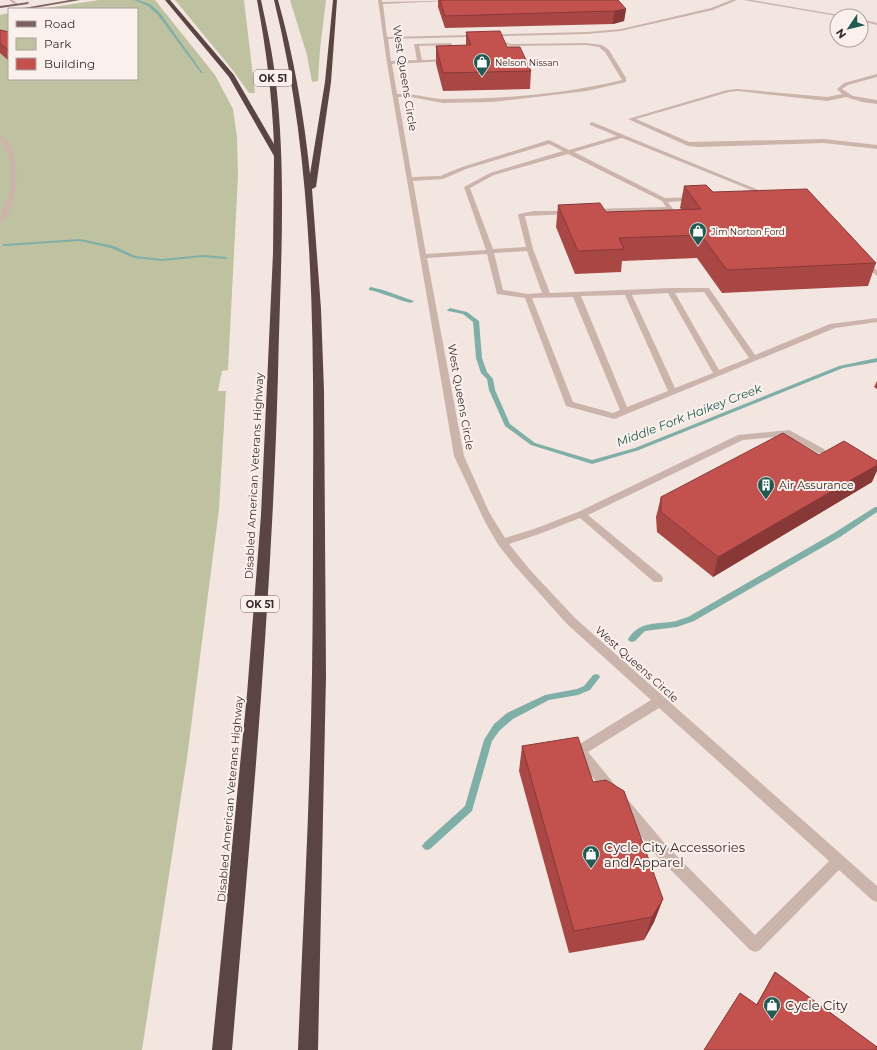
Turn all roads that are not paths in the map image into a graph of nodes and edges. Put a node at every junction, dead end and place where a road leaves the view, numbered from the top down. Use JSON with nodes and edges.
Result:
{"nodes":[{"id":1,"x":11,"y":0,"type":"edge"},
{"id":2,"x":45,"y":0,"type":"edge"},
{"id":3,"x":78,"y":0,"type":"edge"},
{"id":4,"x":167,"y":0,"type":"edge"},
{"id":5,"x":258,"y":0,"type":"edge"},
{"id":6,"x":276,"y":0,"type":"edge"},
{"id":7,"x":335,"y":0,"type":"edge"},
{"id":8,"x":465,"y":0,"type":"edge"},
{"id":9,"x":735,"y":0,"type":"edge"},
{"id":10,"x":745,"y":0,"type":"edge"},
{"id":11,"x":381,"y":1,"type":"edge"},
{"id":12,"x":411,"y":1,"type":"edge"},
{"id":13,"x":16,"y":4,"type":"junction"},
{"id":14,"x":798,"y":4,"type":"dead end"},
{"id":15,"x":0,"y":7,"type":"edge"},
{"id":16,"x":26,"y":8,"type":"edge"},
{"id":17,"x":794,"y":8,"type":"junction"},
{"id":18,"x":829,"y":14,"type":"edge"},
{"id":19,"x":484,"y":35,"type":"junction"},
{"id":20,"x":386,"y":38,"type":"junction"},
{"id":21,"x":512,"y":45,"type":"junction"},
{"id":22,"x":516,"y":52,"type":"edge"},
{"id":23,"x":459,"y":57,"type":"edge"},
{"id":24,"x":453,"y":59,"type":"junction"},
{"id":25,"x":420,"y":60,"type":"junction"},
{"id":26,"x":389,"y":63,"type":"junction"},
{"id":27,"x":877,"y":75,"type":"edge"},
{"id":28,"x":845,"y":94,"type":"junction"},
{"id":29,"x":395,"y":96,"type":"junction"},
{"id":30,"x":877,"y":102,"type":"edge"},
{"id":31,"x":592,"y":124,"type":"dead end"},
{"id":32,"x":622,"y":136,"type":"junction"},
{"id":33,"x":0,"y":137,"type":"edge"},
{"id":34,"x":877,"y":147,"type":"edge"},
{"id":35,"x":570,"y":151,"type":"junction"},
{"id":36,"x":278,"y":157,"type":"junction"},
{"id":37,"x":410,"y":179,"type":"junction"},
{"id":38,"x":757,"y":197,"type":"edge"},
{"id":39,"x":703,"y":199,"type":"edge"},
{"id":40,"x":664,"y":200,"type":"junction"},
{"id":41,"x":310,"y":206,"type":"junction"},
{"id":42,"x":587,"y":211,"type":"edge"},
{"id":43,"x":580,"y":212,"type":"edge"},
{"id":44,"x":0,"y":222,"type":"edge"},
{"id":45,"x":530,"y":249,"type":"junction"},
{"id":46,"x":490,"y":251,"type":"junction"},
{"id":47,"x":423,"y":256,"type":"junction"},
{"id":48,"x":861,"y":258,"type":"edge"},
{"id":49,"x":877,"y":274,"type":"edge"},
{"id":50,"x":670,"y":290,"type":"junction"},
{"id":51,"x":627,"y":292,"type":"junction"},
{"id":52,"x":576,"y":294,"type":"junction"},
{"id":53,"x":528,"y":296,"type":"junction"},
{"id":54,"x":547,"y":296,"type":"junction"},
{"id":55,"x":877,"y":320,"type":"edge"},
{"id":56,"x":753,"y":358,"type":"junction"},
{"id":57,"x":717,"y":373,"type":"junction"},
{"id":58,"x":673,"y":392,"type":"junction"},
{"id":59,"x":625,"y":412,"type":"junction"},
{"id":60,"x":821,"y":451,"type":"dead end"},
{"id":61,"x":581,"y":514,"type":"junction"},
{"id":62,"x":503,"y":542,"type":"junction"},
{"id":63,"x":658,"y":579,"type":"dead end"},
{"id":64,"x":660,"y":701,"type":"junction"},
{"id":65,"x":838,"y":860,"type":"junction"},
{"id":66,"x":877,"y":895,"type":"edge"},
{"id":67,"x":222,"y":1050,"type":"edge"},
{"id":68,"x":308,"y":1050,"type":"edge"}],
"edges":[{"from":1,"to":13,"type":"street"},
{"from":2,"to":13,"type":"main road"},
{"from":3,"to":16,"type":"main road"},
{"from":4,"to":36,"type":"highway"},
{"from":5,"to":36,"type":"highway","name":"Disabled American Veterans Highway","number":"OK 51"},
{"from":6,"to":41,"type":"highway","number":"OK 51"},
{"from":7,"to":41,"type":"highway"},
{"from":8,"to":12,"type":"street"},
{"from":9,"to":19,"type":"street"},
{"from":10,"to":17,"type":"street"},
{"from":11,"to":12,"type":"street"},
{"from":11,"to":20,"type":"street","name":"West Queens Circle"},
{"from":13,"to":15,"type":"main road"},
{"from":14,"to":17,"type":"street"},
{"from":17,"to":18,"type":"street"},
{"from":19,"to":20,"type":"street"},
{"from":19,"to":21,"type":"street"},
{"from":20,"to":26,"type":"street","name":"West Queens Circle"},
{"from":21,"to":22,"type":"street"},
{"from":21,"to":29,"type":"street"},
{"from":23,"to":24,"type":"street"},
{"from":24,"to":25,"type":"street"},
{"from":24,"to":25,"type":"street"},
{"from":25,"to":26,"type":"street"},
{"from":26,"to":29,"type":"street","name":"West Queens Circle"},
{"from":27,"to":28,"type":"street"},
{"from":28,"to":30,"type":"street"},
{"from":28,"to":34,"type":"street"},
{"from":29,"to":37,"type":"street","name":"West Queens Circle"},
{"from":31,"to":32,"type":"street"},
{"from":32,"to":35,"type":"street"},
{"from":32,"to":38,"type":"street"},
{"from":33,"to":44,"type":"street"},
{"from":35,"to":37,"type":"street"},
{"from":35,"to":40,"type":"street"},
{"from":35,"to":46,"type":"street"},
{"from":36,"to":67,"type":"highway","name":"Disabled American Veterans Highway","number":"OK 51"},
{"from":37,"to":47,"type":"street","name":"West Queens Circle"},
{"from":39,"to":40,"type":"street"},
{"from":40,"to":42,"type":"street"},
{"from":41,"to":68,"type":"highway","number":"OK 51"},
{"from":43,"to":45,"type":"street"},
{"from":45,"to":46,"type":"street"},
{"from":45,"to":54,"type":"street"},
{"from":46,"to":47,"type":"street"},
{"from":46,"to":53,"type":"street"},
{"from":47,"to":62,"type":"street","name":"West Queens Circle"},
{"from":48,"to":49,"type":"street"},
{"from":50,"to":51,"type":"street"},
{"from":50,"to":56,"type":"street"},
{"from":50,"to":57,"type":"street"},
{"from":51,"to":52,"type":"street"},
{"from":51,"to":58,"type":"street"},
{"from":52,"to":54,"type":"street"},
{"from":52,"to":59,"type":"street"},
{"from":53,"to":54,"type":"street"},
{"from":53,"to":59,"type":"street"},
{"from":55,"to":56,"type":"street"},
{"from":56,"to":57,"type":"street"},
{"from":57,"to":58,"type":"street"},
{"from":58,"to":59,"type":"street"},
{"from":60,"to":61,"type":"street"},
{"from":61,"to":62,"type":"street"},
{"from":61,"to":63,"type":"street"},
{"from":62,"to":64,"type":"street","name":"West Queens Circle"},
{"from":64,"to":65,"type":"street","name":"West Queens Circle"},
{"from":64,"to":65,"type":"street"},
{"from":65,"to":66,"type":"street","name":"West Queens Circle"}]}
